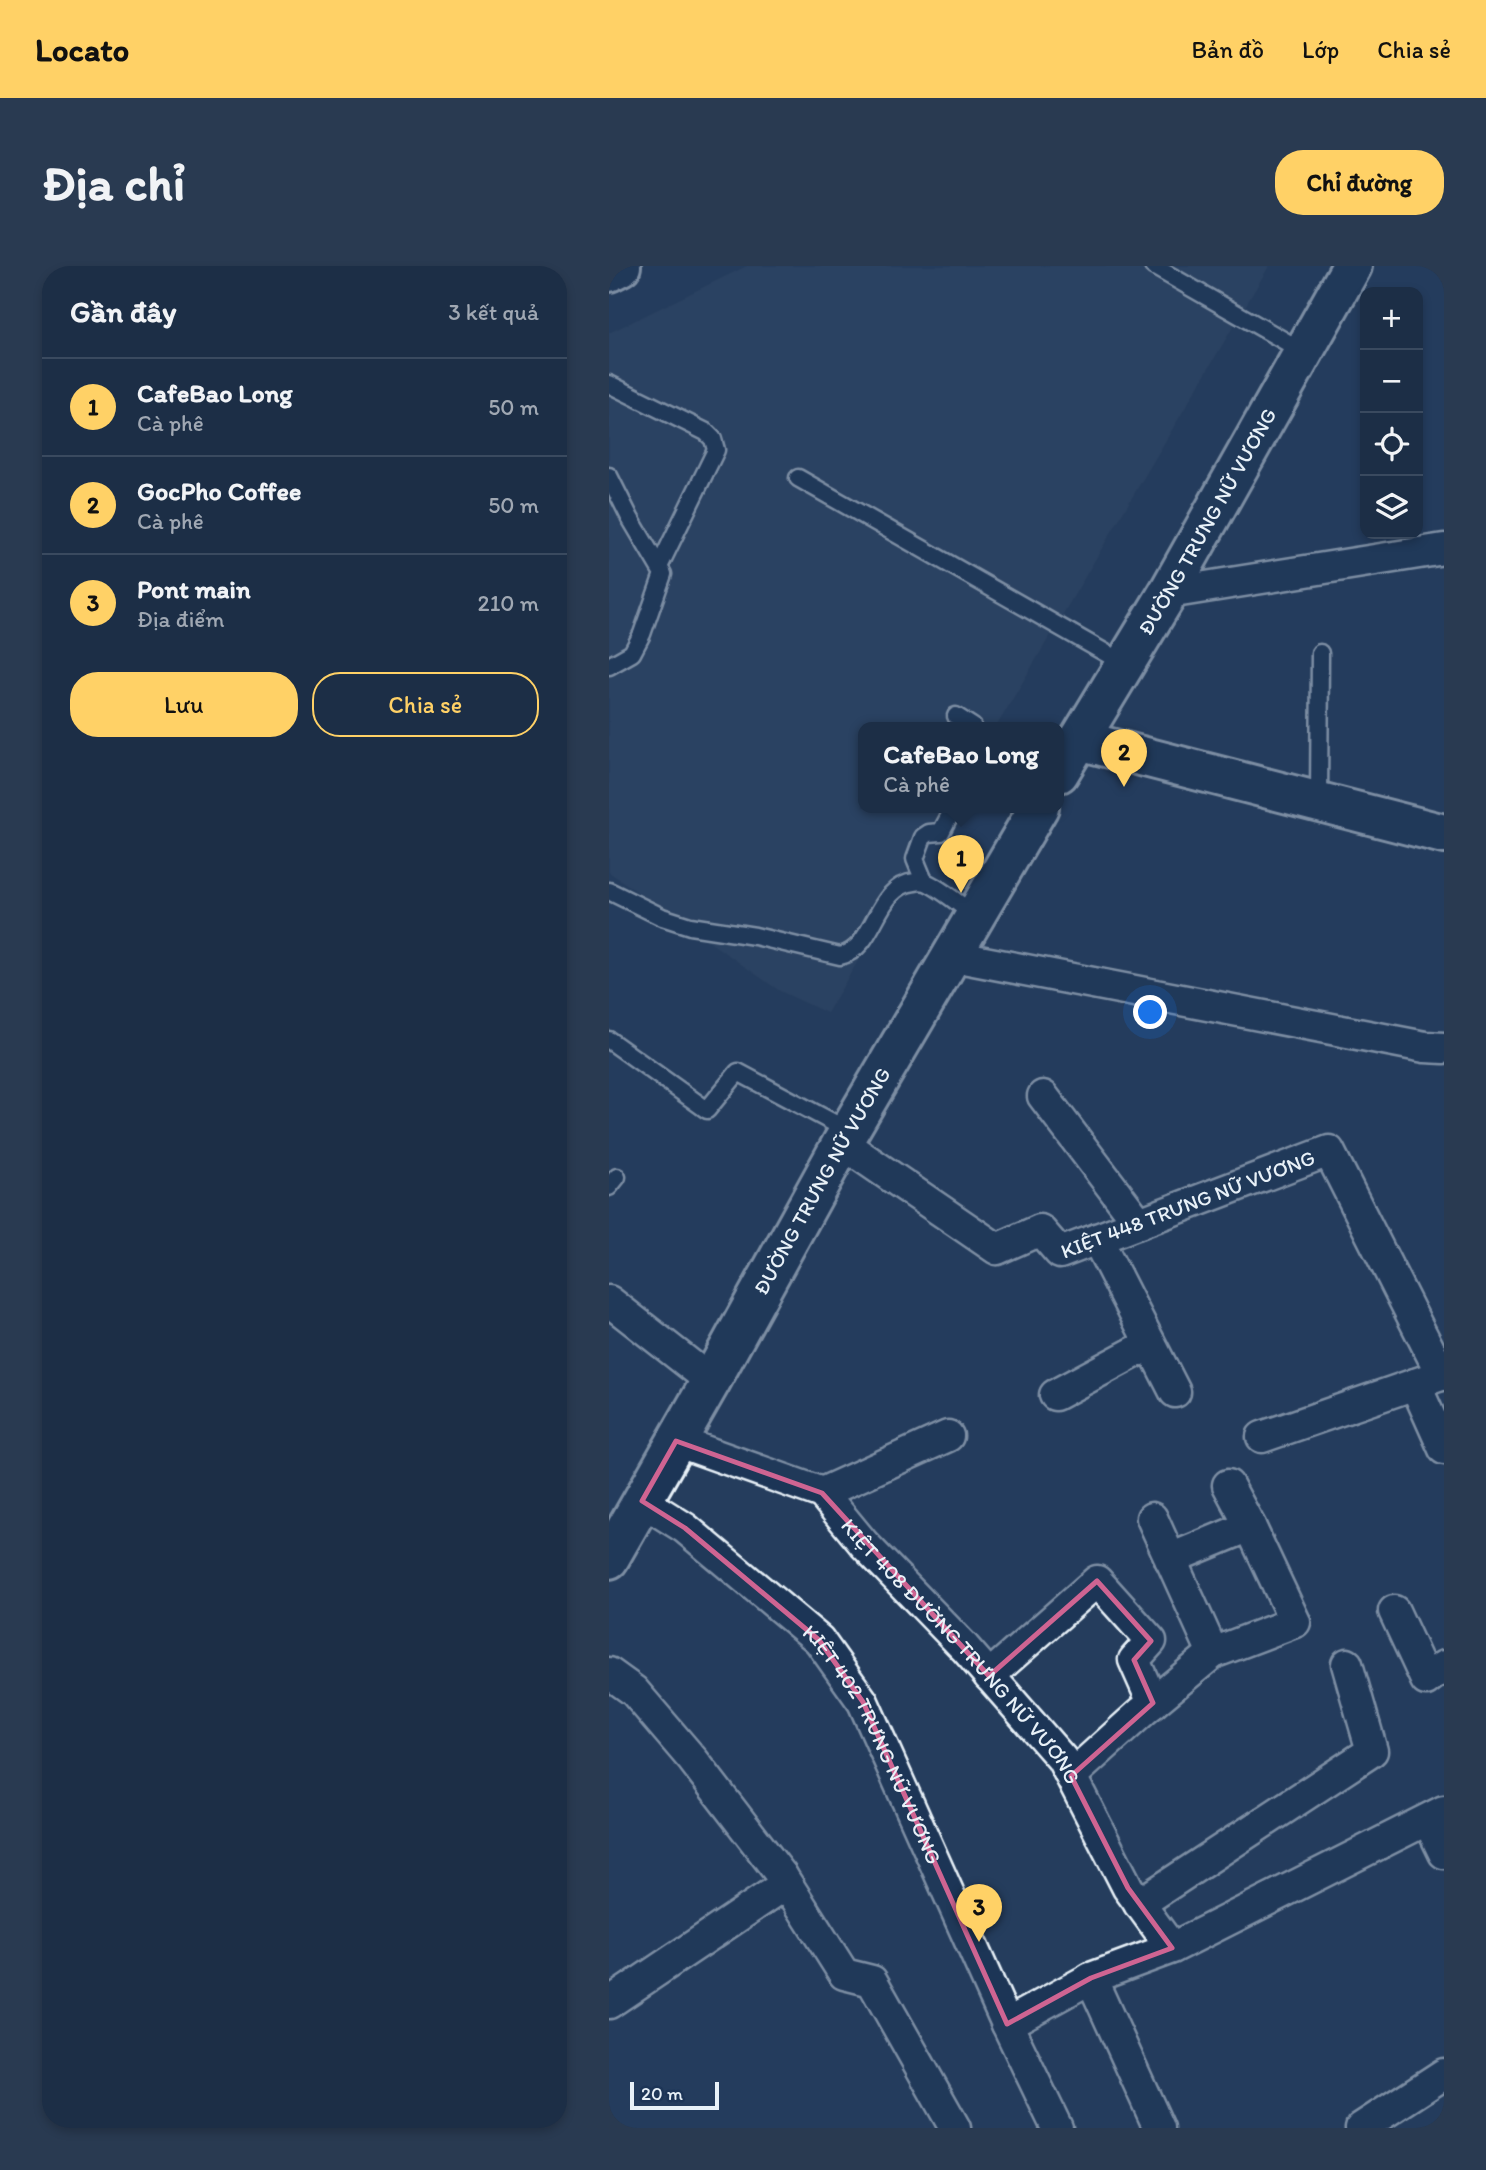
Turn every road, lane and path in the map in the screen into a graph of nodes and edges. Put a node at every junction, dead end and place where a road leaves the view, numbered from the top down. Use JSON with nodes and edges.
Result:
{"nodes":[{"id":1,"x":621,"y":266,"type":"edge"},
{"id":2,"x":1153,"y":266,"type":"edge"},
{"id":3,"x":1352,"y":266,"type":"edge"},
{"id":4,"x":609,"y":272,"type":"edge"},
{"id":5,"x":1304,"y":352,"type":"junction"},
{"id":6,"x":609,"y":384,"type":"edge"},
{"id":7,"x":609,"y":476,"type":"edge"},
{"id":8,"x":798,"y":478,"type":"dead end"},
{"id":9,"x":1444,"y":549,"type":"edge"},
{"id":10,"x":660,"y":565,"type":"junction"},
{"id":11,"x":1168,"y":593,"type":"junction"},
{"id":12,"x":1320,"y":653,"type":"dead end"},
{"id":13,"x":1125,"y":664,"type":"junction"},
{"id":14,"x":609,"y":666,"type":"edge"},
{"id":15,"x":956,"y":716,"type":"dead end"},
{"id":16,"x":965,"y":722,"type":"edge"},
{"id":17,"x":1079,"y":740,"type":"junction"},
{"id":18,"x":1064,"y":765,"type":"edge"},
{"id":19,"x":1319,"y":802,"type":"junction"},
{"id":20,"x":951,"y":813,"type":"edge"},
{"id":21,"x":1036,"y":813,"type":"edge"},
{"id":22,"x":1444,"y":834,"type":"edge"},
{"id":23,"x":924,"y":881,"type":"junction"},
{"id":24,"x":609,"y":891,"type":"edge"},
{"id":25,"x":977,"y":916,"type":"junction"},
{"id":26,"x":953,"y":956,"type":"junction"},
{"id":27,"x":609,"y":1040,"type":"edge"},
{"id":28,"x":1444,"y":1048,"type":"edge"},
{"id":29,"x":1043,"y":1096,"type":"dead end"},
{"id":30,"x":845,"y":1137,"type":"junction"},
{"id":31,"x":1139,"y":1223,"type":"junction"},
{"id":32,"x":1097,"y":1239,"type":"junction"},
{"id":33,"x":609,"y":1301,"type":"edge"},
{"id":34,"x":1150,"y":1344,"type":"junction"},
{"id":35,"x":1434,"y":1378,"type":"edge"},
{"id":36,"x":711,"y":1381,"type":"junction"},
{"id":37,"x":1175,"y":1392,"type":"dead end"},
{"id":38,"x":1055,"y":1395,"type":"dead end"},
{"id":39,"x":948,"y":1437,"type":"dead end"},
{"id":40,"x":1262,"y":1437,"type":"dead end"},
{"id":41,"x":676,"y":1441,"type":"junction"},
{"id":42,"x":1444,"y":1449,"type":"edge"},
{"id":43,"x":1228,"y":1485,"type":"dead end"},
{"id":44,"x":822,"y":1493,"type":"junction"},
{"id":45,"x":1151,"y":1518,"type":"dead end"},
{"id":46,"x":621,"y":1525,"type":"edge"},
{"id":47,"x":1250,"y":1526,"type":"junction"},
{"id":48,"x":1170,"y":1559,"type":"junction"},
{"id":49,"x":1394,"y":1611,"type":"dead end"},
{"id":50,"x":1213,"y":1653,"type":"junction"},
{"id":51,"x":1347,"y":1664,"type":"dead end"},
{"id":52,"x":1444,"y":1666,"type":"edge"},
{"id":53,"x":609,"y":1674,"type":"edge"},
{"id":54,"x":989,"y":1676,"type":"junction"},
{"id":55,"x":1153,"y":1703,"type":"junction"},
{"id":56,"x":1071,"y":1776,"type":"junction"},
{"id":57,"x":1436,"y":1815,"type":"edge"},
{"id":58,"x":1444,"y":1853,"type":"edge"},
{"id":59,"x":782,"y":1876,"type":"junction"},
{"id":60,"x":1139,"y":1904,"type":"junction"},
{"id":61,"x":1172,"y":1948,"type":"junction"},
{"id":62,"x":1091,"y":1978,"type":"junction"},
{"id":63,"x":609,"y":2003,"type":"edge"},
{"id":64,"x":1007,"y":2024,"type":"junction"},
{"id":65,"x":1444,"y":2074,"type":"edge"},
{"id":66,"x":955,"y":2128,"type":"edge"},
{"id":67,"x":1057,"y":2128,"type":"edge"},
{"id":68,"x":1159,"y":2128,"type":"edge"},
{"id":69,"x":1361,"y":2128,"type":"edge"}],
"edges":[{"from":1,"to":4,"type":"main road"},
{"from":2,"to":5,"type":"lane"},
{"from":3,"to":5,"type":"main road","name":"ĐƯỜNG TRƯNG NỮ VƯƠNG"},
{"from":5,"to":11,"type":"main road","name":"ĐƯỜNG TRƯNG NỮ VƯƠNG"},
{"from":6,"to":10,"type":"lane"},
{"from":7,"to":10,"type":"lane"},
{"from":8,"to":13,"type":"lane"},
{"from":9,"to":11,"type":"street"},
{"from":10,"to":14,"type":"lane"},
{"from":11,"to":13,"type":"main road","name":"ĐƯỜNG TRƯNG NỮ VƯƠNG"},
{"from":12,"to":19,"type":"lane"},
{"from":13,"to":17,"type":"main road","name":"ĐƯỜNG TRƯNG NỮ VƯƠNG"},
{"from":15,"to":16,"type":"lane"},
{"from":17,"to":18,"type":"main road","name":"ĐƯỜNG TRƯNG NỮ VƯƠNG"},
{"from":17,"to":19,"type":"main road"},
{"from":19,"to":22,"type":"main road"},
{"from":20,"to":23,"type":"lane"},
{"from":21,"to":25,"type":"main road","name":"ĐƯỜNG TRƯNG NỮ VƯƠNG"},
{"from":23,"to":24,"type":"lane"},
{"from":23,"to":25,"type":"lane"},
{"from":25,"to":26,"type":"main road","name":"ĐƯỜNG TRƯNG NỮ VƯƠNG"},
{"from":26,"to":28,"type":"street"},
{"from":26,"to":30,"type":"main road","name":"ĐƯỜNG TRƯNG NỮ VƯƠNG"},
{"from":27,"to":30,"type":"lane"},
{"from":29,"to":31,"type":"street"},
{"from":30,"to":32,"type":"street","name":"KIỆT 448 TRƯNG NỮ VƯƠNG"},
{"from":30,"to":36,"type":"main road","name":"ĐƯỜNG TRƯNG NỮ VƯƠNG"},
{"from":31,"to":32,"type":"street","name":"KIỆT 448 TRƯNG NỮ VƯƠNG"},
{"from":31,"to":35,"type":"street","name":"KIỆT 448 TRƯNG NỮ VƯƠNG"},
{"from":32,"to":34,"type":"street"},
{"from":33,"to":36,"type":"street"},
{"from":34,"to":37,"type":"street"},
{"from":34,"to":38,"type":"street"},
{"from":35,"to":40,"type":"street"},
{"from":35,"to":42,"type":"street"},
{"from":36,"to":41,"type":"main road","name":"ĐƯỜNG TRƯNG NỮ VƯƠNG"},
{"from":39,"to":44,"type":"street"},
{"from":41,"to":44,"type":"street"},
{"from":41,"to":46,"type":"main road","name":"ĐƯỜNG TRƯNG NỮ VƯƠNG"},
{"from":43,"to":47,"type":"street"},
{"from":44,"to":54,"type":"street","name":"KIỆT 408 ĐƯỜNG TRƯNG NỮ VƯƠNG"},
{"from":45,"to":48,"type":"street"},
{"from":46,"to":64,"type":"street","name":"KIỆT 402 TRƯNG NỮ VƯƠNG"},
{"from":47,"to":48,"type":"street"},
{"from":47,"to":50,"type":"street"},
{"from":48,"to":50,"type":"street"},
{"from":49,"to":52,"type":"street"},
{"from":50,"to":55,"type":"street"},
{"from":51,"to":60,"type":"street"},
{"from":53,"to":59,"type":"street"},
{"from":54,"to":55,"type":"street"},
{"from":54,"to":56,"type":"street","name":"KIỆT 408 ĐƯỜNG TRƯNG NỮ VƯƠNG"},
{"from":55,"to":56,"type":"street"},
{"from":56,"to":60,"type":"street","name":"KIỆT 408 ĐƯỜNG TRƯNG NỮ VƯƠNG"},
{"from":57,"to":58,"type":"street"},
{"from":57,"to":61,"type":"street"},
{"from":59,"to":63,"type":"street"},
{"from":59,"to":66,"type":"street"},
{"from":60,"to":61,"type":"street","name":"KIỆT 408 ĐƯỜNG TRƯNG NỮ VƯƠNG"},
{"from":61,"to":62,"type":"street"},
{"from":62,"to":64,"type":"street"},
{"from":62,"to":68,"type":"street"},
{"from":64,"to":67,"type":"street","name":"KIỆT 402 TRƯNG NỮ VƯƠNG"},
{"from":65,"to":69,"type":"street"}]}
